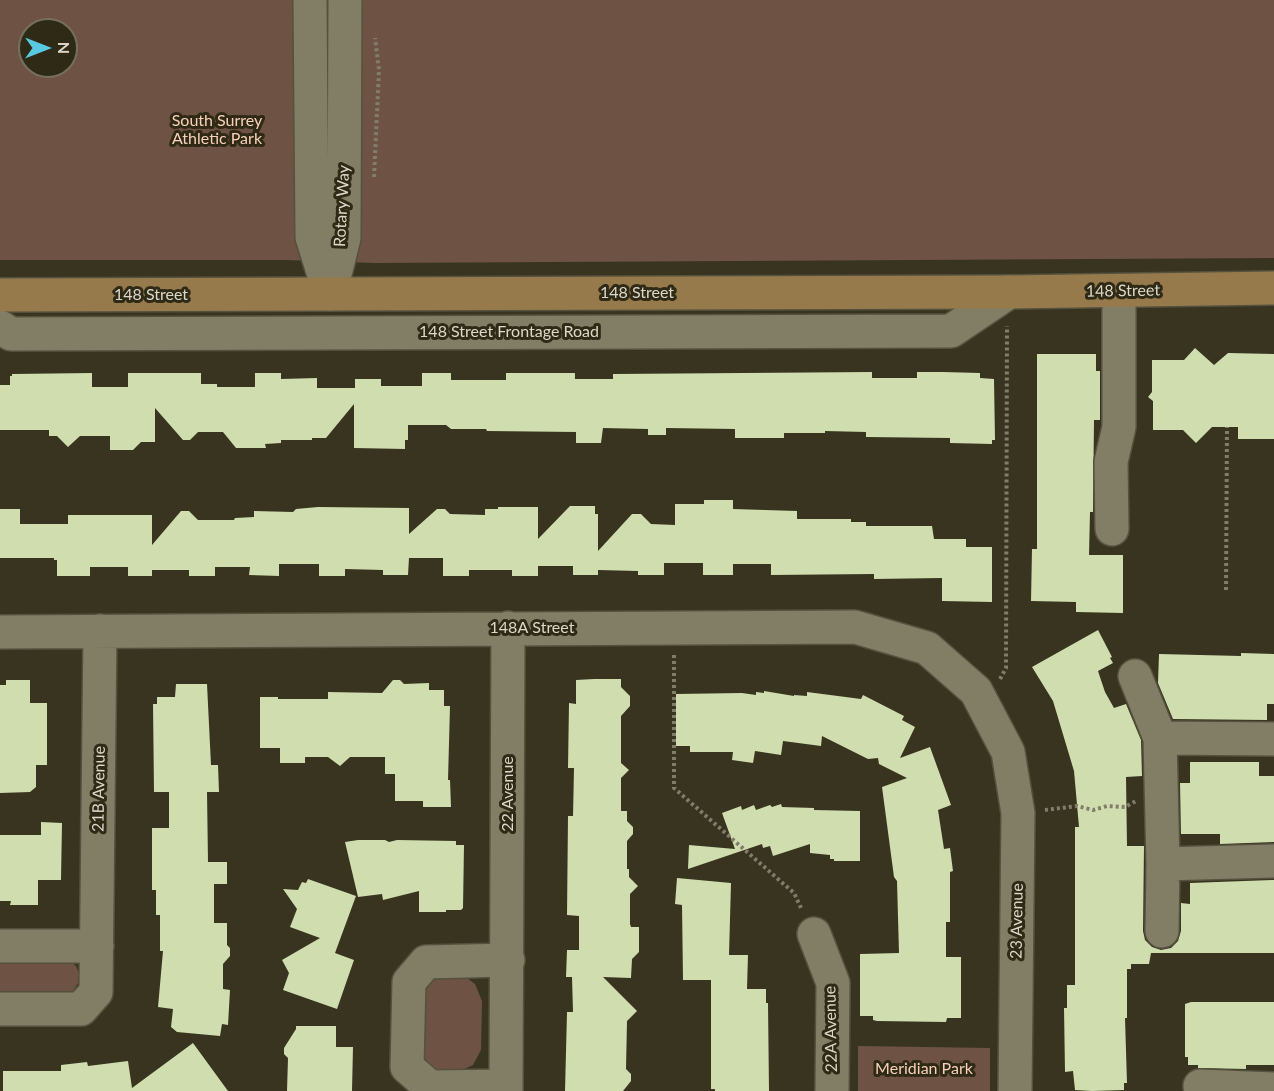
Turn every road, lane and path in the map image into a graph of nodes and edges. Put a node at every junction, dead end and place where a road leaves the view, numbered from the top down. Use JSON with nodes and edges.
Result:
{"nodes":[{"id":1,"x":310,"y":0,"type":"edge"},
{"id":2,"x":345,"y":0,"type":"edge"},
{"id":3,"x":1274,"y":288,"type":"edge"},
{"id":4,"x":1119,"y":291,"type":"junction"},
{"id":5,"x":330,"y":294,"type":"junction"},
{"id":6,"x":0,"y":295,"type":"edge"},
{"id":7,"x":1008,"y":304,"type":"junction"},
{"id":8,"x":0,"y":327,"type":"edge"},
{"id":9,"x":1227,"y":427,"type":"dead end"},
{"id":10,"x":1112,"y":529,"type":"dead end"},
{"id":11,"x":1226,"y":590,"type":"dead end"},
{"id":12,"x":508,"y":628,"type":"junction"},
{"id":13,"x":674,"y":628,"type":"junction"},
{"id":14,"x":0,"y":632,"type":"edge"},
{"id":15,"x":100,"y":632,"type":"junction"},
{"id":16,"x":1135,"y":676,"type":"dead end"},
{"id":17,"x":996,"y":685,"type":"dead end"},
{"id":18,"x":1160,"y":738,"type":"junction"},
{"id":19,"x":1274,"y":739,"type":"edge"},
{"id":20,"x":1008,"y":752,"type":"joint"},
{"id":21,"x":1162,"y":794,"type":"junction"},
{"id":22,"x":1040,"y":811,"type":"dead end"},
{"id":23,"x":1274,"y":861,"type":"edge"},
{"id":24,"x":1163,"y":864,"type":"junction"},
{"id":25,"x":1162,"y":931,"type":"dead end"},
{"id":26,"x":814,"y":934,"type":"joint"},
{"id":27,"x":0,"y":946,"type":"edge"},
{"id":28,"x":97,"y":946,"type":"junction"},
{"id":29,"x":508,"y":960,"type":"junction"},
{"id":30,"x":0,"y":1009,"type":"edge"},
{"id":31,"x":1200,"y":1086,"type":"dead end"},
{"id":32,"x":506,"y":1089,"type":"edge"},
{"id":33,"x":1274,"y":1089,"type":"edge"},
{"id":34,"x":832,"y":1091,"type":"edge"},
{"id":35,"x":1015,"y":1091,"type":"edge"}],
"edges":[{"from":1,"to":5,"type":"street","name":"Rotary Way"},
{"from":2,"to":5,"type":"street","name":"Rotary Way"},
{"from":3,"to":4,"type":"main road","name":"148 Street"},
{"from":4,"to":7,"type":"main road","name":"148 Street"},
{"from":4,"to":10,"type":"street"},
{"from":5,"to":6,"type":"main road","name":"148 Street"},
{"from":5,"to":7,"type":"main road","name":"148 Street"},
{"from":7,"to":8,"type":"street","name":"148 Street Frontage Road"},
{"from":7,"to":17,"type":"path"},
{"from":9,"to":11,"type":"path"},
{"from":12,"to":13,"type":"street","name":"148A Street"},
{"from":12,"to":15,"type":"street","name":"148A Street"},
{"from":12,"to":29,"type":"street","name":"22 Avenue"},
{"from":13,"to":20,"type":"street","name":"148A Street"},
{"from":13,"to":26,"type":"path"},
{"from":14,"to":15,"type":"street","name":"148A Street"},
{"from":15,"to":28,"type":"street","name":"21B Avenue"},
{"from":16,"to":18,"type":"street"},
{"from":18,"to":19,"type":"street"},
{"from":18,"to":21,"type":"street"},
{"from":20,"to":35,"type":"street","name":"23 Avenue"},
{"from":21,"to":22,"type":"path"},
{"from":21,"to":24,"type":"street"},
{"from":23,"to":24,"type":"street"},
{"from":24,"to":25,"type":"street"},
{"from":26,"to":34,"type":"street","name":"22A Avenue"},
{"from":27,"to":28,"type":"street"},
{"from":28,"to":30,"type":"street","name":"21B Avenue"},
{"from":29,"to":32,"type":"street","name":"22 Avenue"},
{"from":29,"to":32,"type":"street","name":"22 Avenue"},
{"from":31,"to":33,"type":"street"}]}
